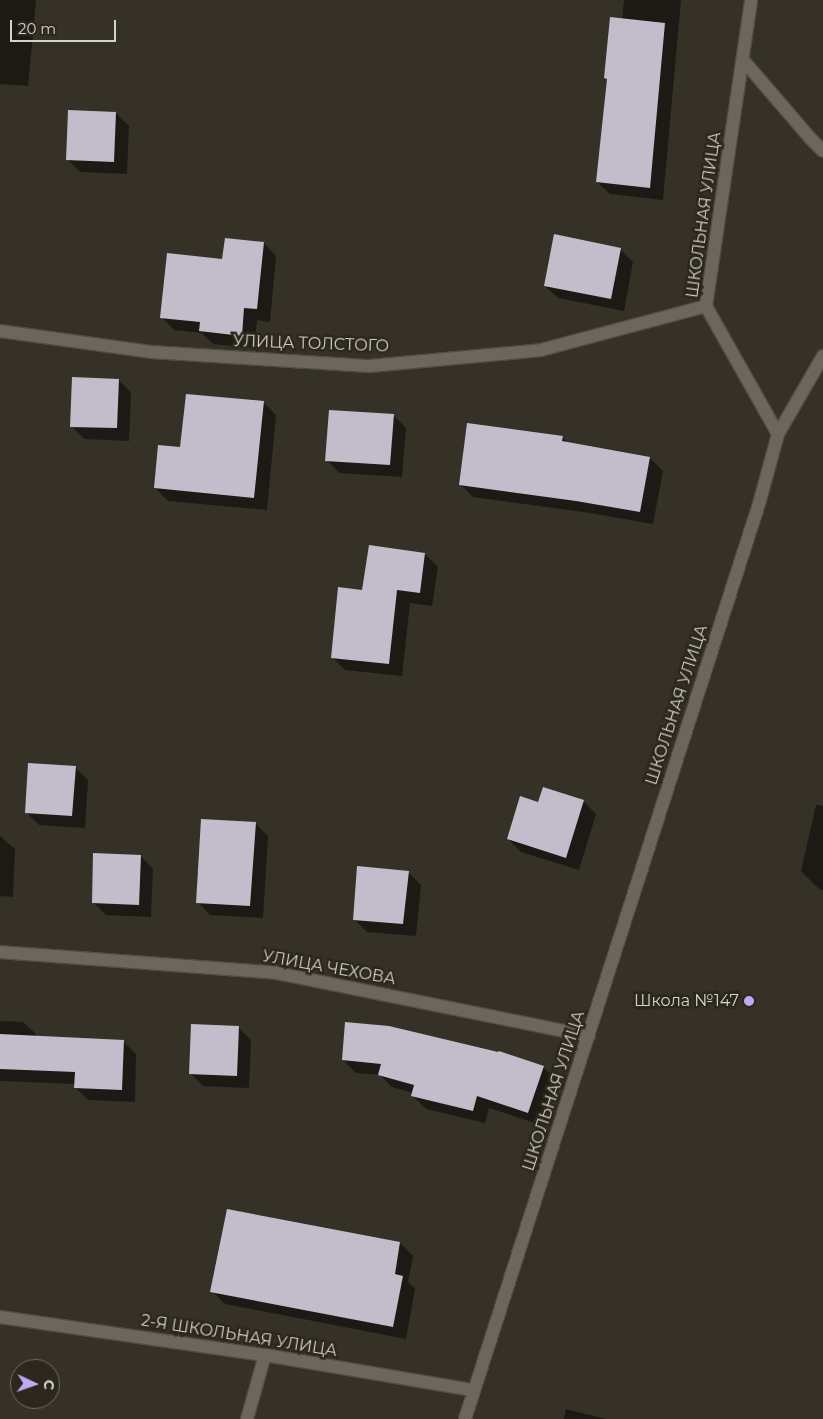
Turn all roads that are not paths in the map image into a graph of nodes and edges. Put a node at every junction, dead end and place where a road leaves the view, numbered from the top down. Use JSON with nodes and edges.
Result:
{"nodes":[{"id":1,"x":751,"y":0,"type":"edge"},
{"id":2,"x":743,"y":60,"type":"junction"},
{"id":3,"x":823,"y":151,"type":"edge"},
{"id":4,"x":706,"y":306,"type":"junction"},
{"id":5,"x":0,"y":332,"type":"edge"},
{"id":6,"x":823,"y":356,"type":"edge"},
{"id":7,"x":778,"y":434,"type":"junction"},
{"id":8,"x":0,"y":952,"type":"edge"},
{"id":9,"x":589,"y":1036,"type":"junction"},
{"id":10,"x":0,"y":1317,"type":"edge"},
{"id":11,"x":265,"y":1354,"type":"junction"},
{"id":12,"x":473,"y":1390,"type":"junction"},
{"id":13,"x":247,"y":1419,"type":"edge"},
{"id":14,"x":465,"y":1419,"type":"edge"}],
"edges":[{"from":1,"to":2,"type":"street","name":"ШКОЛЬНАЯ УЛИЦА"},
{"from":2,"to":3,"type":"street"},
{"from":2,"to":4,"type":"street","name":"ШКОЛЬНАЯ УЛИЦА"},
{"from":4,"to":5,"type":"street","name":"УЛИЦА ТОЛСТОГО"},
{"from":4,"to":7,"type":"street","name":"ШКОЛЬНАЯ УЛИЦА"},
{"from":6,"to":7,"type":"street"},
{"from":7,"to":9,"type":"street","name":"ШКОЛЬНАЯ УЛИЦА"},
{"from":8,"to":9,"type":"street","name":"УЛИЦА ЧЕХОВА"},
{"from":9,"to":12,"type":"street","name":"ШКОЛЬНАЯ УЛИЦА"},
{"from":10,"to":11,"type":"street","name":"2-Я ШКОЛЬНАЯ УЛИЦА"},
{"from":11,"to":12,"type":"street","name":"2-Я ШКОЛЬНАЯ УЛИЦА"},
{"from":11,"to":13,"type":"street"},
{"from":12,"to":14,"type":"street","name":"ШКОЛЬНАЯ УЛИЦА"}]}
